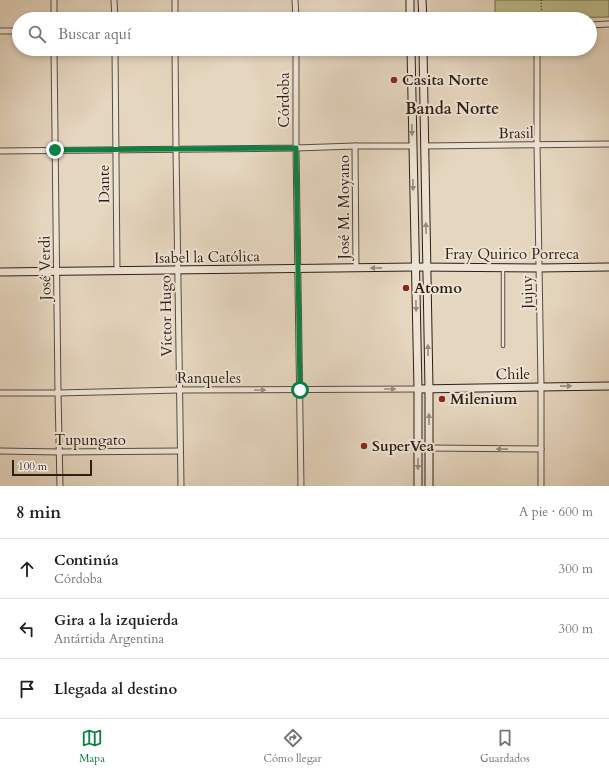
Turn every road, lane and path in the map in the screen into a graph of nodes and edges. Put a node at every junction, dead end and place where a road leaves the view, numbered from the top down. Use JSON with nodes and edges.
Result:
{"nodes":[{"id":1,"x":54,"y":0,"type":"edge"},
{"id":2,"x":114,"y":0,"type":"edge"},
{"id":3,"x":175,"y":0,"type":"edge"},
{"id":4,"x":295,"y":0,"type":"edge"},
{"id":5,"x":410,"y":0,"type":"edge"},
{"id":6,"x":422,"y":0,"type":"edge"},
{"id":7,"x":541,"y":0,"type":"edge"},
{"id":8,"x":54,"y":12,"type":"edge"},
{"id":9,"x":115,"y":12,"type":"edge"},
{"id":10,"x":175,"y":12,"type":"edge"},
{"id":11,"x":296,"y":12,"type":"edge"},
{"id":12,"x":410,"y":12,"type":"edge"},
{"id":13,"x":422,"y":12,"type":"edge"},
{"id":14,"x":542,"y":12,"type":"edge"},
{"id":15,"x":609,"y":24,"type":"edge"},
{"id":16,"x":597,"y":25,"type":"edge"},
{"id":17,"x":12,"y":30,"type":"edge"},
{"id":18,"x":0,"y":31,"type":"edge"},
{"id":19,"x":54,"y":56,"type":"edge"},
{"id":20,"x":115,"y":56,"type":"edge"},
{"id":21,"x":175,"y":56,"type":"edge"},
{"id":22,"x":296,"y":56,"type":"edge"},
{"id":23,"x":411,"y":56,"type":"edge"},
{"id":24,"x":423,"y":56,"type":"edge"},
{"id":25,"x":537,"y":56,"type":"edge"},
{"id":26,"x":609,"y":144,"type":"edge"},
{"id":27,"x":537,"y":145,"type":"junction"},
{"id":28,"x":355,"y":146,"type":"junction"},
{"id":29,"x":412,"y":146,"type":"junction"},
{"id":30,"x":424,"y":146,"type":"junction"},
{"id":31,"x":296,"y":148,"type":"junction"},
{"id":32,"x":176,"y":149,"type":"junction"},
{"id":33,"x":55,"y":150,"type":"junction"},
{"id":34,"x":116,"y":150,"type":"junction"},
{"id":35,"x":0,"y":151,"type":"edge"},
{"id":36,"x":415,"y":267,"type":"junction"},
{"id":37,"x":427,"y":267,"type":"junction"},
{"id":38,"x":504,"y":267,"type":"junction"},
{"id":39,"x":609,"y":267,"type":"edge"},
{"id":40,"x":299,"y":268,"type":"junction"},
{"id":41,"x":356,"y":268,"type":"junction"},
{"id":42,"x":539,"y":268,"type":"junction"},
{"id":43,"x":117,"y":270,"type":"junction"},
{"id":44,"x":178,"y":270,"type":"junction"},
{"id":45,"x":57,"y":271,"type":"junction"},
{"id":46,"x":0,"y":272,"type":"edge"},
{"id":47,"x":503,"y":346,"type":"dead end"},
{"id":48,"x":541,"y":386,"type":"junction"},
{"id":49,"x":609,"y":386,"type":"edge"},
{"id":50,"x":418,"y":389,"type":"junction"},
{"id":51,"x":429,"y":389,"type":"junction"},
{"id":52,"x":179,"y":390,"type":"junction"},
{"id":53,"x":300,"y":390,"type":"junction"},
{"id":54,"x":0,"y":393,"type":"edge"},
{"id":55,"x":58,"y":393,"type":"junction"},
{"id":56,"x":429,"y":448,"type":"junction"},
{"id":57,"x":541,"y":449,"type":"junction"},
{"id":58,"x":0,"y":451,"type":"edge"},
{"id":59,"x":180,"y":451,"type":"junction"},
{"id":60,"x":59,"y":452,"type":"junction"},
{"id":61,"x":60,"y":486,"type":"edge"},
{"id":62,"x":181,"y":486,"type":"edge"},
{"id":63,"x":301,"y":486,"type":"edge"},
{"id":64,"x":418,"y":486,"type":"edge"},
{"id":65,"x":429,"y":486,"type":"edge"},
{"id":66,"x":541,"y":486,"type":"edge"}],
"edges":[{"from":1,"to":8,"type":"street"},
{"from":2,"to":9,"type":"street"},
{"from":3,"to":10,"type":"street"},
{"from":4,"to":11,"type":"street"},
{"from":5,"to":12,"type":"main road"},
{"from":6,"to":13,"type":"main road"},
{"from":7,"to":14,"type":"path"},
{"from":15,"to":16,"type":"street"},
{"from":17,"to":18,"type":"street"},
{"from":19,"to":33,"type":"street","name":"José Verdi"},
{"from":20,"to":34,"type":"street","name":"Dante"},
{"from":21,"to":32,"type":"street","name":"Víctor Hugo"},
{"from":22,"to":31,"type":"street","name":"Córdoba"},
{"from":23,"to":29,"type":"main road","one_way":true},
{"from":24,"to":30,"type":"main road"},
{"from":25,"to":27,"type":"street","name":"Jujuy"},
{"from":26,"to":27,"type":"street","name":"Brasil"},
{"from":27,"to":30,"type":"street","name":"Brasil"},
{"from":27,"to":42,"type":"street","name":"Jujuy"},
{"from":28,"to":29,"type":"street"},
{"from":28,"to":31,"type":"street"},
{"from":28,"to":41,"type":"street","name":"José M. Moyano"},
{"from":29,"to":36,"type":"main road","one_way":true},
{"from":37,"to":30,"type":"main road","one_way":true},
{"from":31,"to":32,"type":"street"},
{"from":31,"to":40,"type":"street","name":"Córdoba"},
{"from":32,"to":34,"type":"street"},
{"from":32,"to":44,"type":"street","name":"Víctor Hugo"},
{"from":33,"to":34,"type":"street"},
{"from":33,"to":35,"type":"street"},
{"from":33,"to":45,"type":"street","name":"José Verdi"},
{"from":34,"to":43,"type":"street","name":"Dante"},
{"from":36,"to":37,"type":"main road","name":"Fray Quirico Porreca"},
{"from":36,"to":41,"type":"main road","name":"Isabel la Católica","one_way":true},
{"from":36,"to":50,"type":"main road","one_way":true},
{"from":37,"to":38,"type":"main road","name":"Fray Quirico Porreca"},
{"from":51,"to":37,"type":"main road","one_way":true},
{"from":38,"to":42,"type":"main road","name":"Fray Quirico Porreca"},
{"from":38,"to":47,"type":"lane"},
{"from":39,"to":42,"type":"main road","name":"Fray Quirico Porreca"},
{"from":40,"to":41,"type":"main road","name":"Isabel la Católica"},
{"from":40,"to":44,"type":"main road","name":"Isabel la Católica"},
{"from":40,"to":53,"type":"street","name":"Córdoba"},
{"from":42,"to":48,"type":"street","name":"Jujuy"},
{"from":43,"to":44,"type":"main road","name":"Isabel la Católica"},
{"from":43,"to":45,"type":"main road","name":"Isabel la Católica"},
{"from":44,"to":52,"type":"street","name":"Víctor Hugo"},
{"from":45,"to":46,"type":"main road","name":"Isabel la Católica"},
{"from":45,"to":55,"type":"street","name":"José Verdi"},
{"from":48,"to":49,"type":"main road","name":"Chile","one_way":true},
{"from":48,"to":51,"type":"main road","name":"Chile"},
{"from":48,"to":57,"type":"street","name":"Jujuy"},
{"from":50,"to":51,"type":"main road","name":"Chile"},
{"from":53,"to":50,"type":"street","name":"Ranqueles","one_way":true},
{"from":50,"to":64,"type":"main road","one_way":true},
{"from":56,"to":51,"type":"main road","one_way":true},
{"from":52,"to":53,"type":"street","name":"Ranqueles","one_way":true},
{"from":52,"to":55,"type":"street","name":"Ranqueles"},
{"from":52,"to":59,"type":"street","name":"Víctor Hugo"},
{"from":53,"to":63,"type":"street","name":"Córdoba"},
{"from":54,"to":55,"type":"street","name":"Ranqueles"},
{"from":55,"to":60,"type":"street","name":"José Verdi"},
{"from":57,"to":56,"type":"street","one_way":true},
{"from":56,"to":65,"type":"main road"},
{"from":57,"to":66,"type":"street","name":"Jujuy"},
{"from":58,"to":60,"type":"street","name":"Tupungato"},
{"from":59,"to":60,"type":"street","name":"Tupungato"},
{"from":59,"to":62,"type":"street","name":"Víctor Hugo"},
{"from":60,"to":61,"type":"street","name":"José Verdi"}]}
